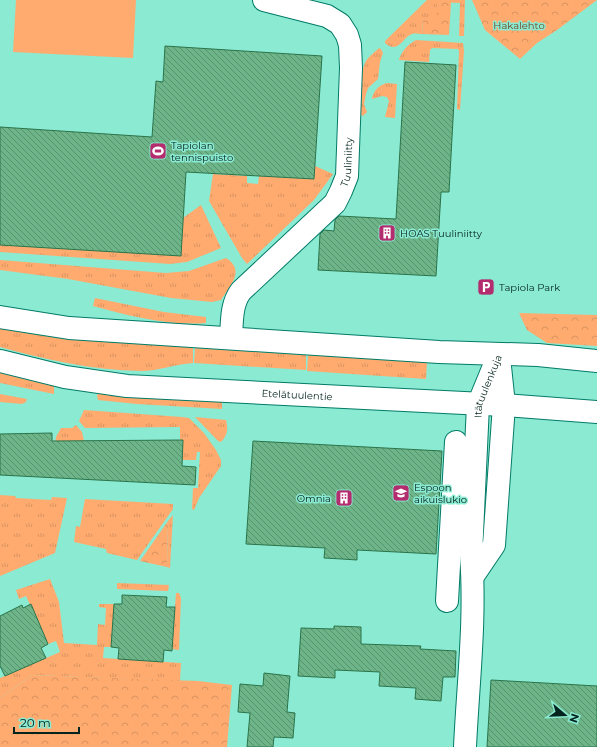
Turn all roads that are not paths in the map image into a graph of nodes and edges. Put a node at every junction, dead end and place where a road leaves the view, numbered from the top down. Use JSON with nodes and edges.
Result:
{"nodes":[{"id":1,"x":264,"y":0,"type":"edge"},
{"id":2,"x":0,"y":317,"type":"edge"},
{"id":3,"x":231,"y":338,"type":"junction"},
{"id":4,"x":499,"y":354,"type":"junction"},
{"id":5,"x":0,"y":360,"type":"edge"},
{"id":6,"x":597,"y":361,"type":"edge"},
{"id":7,"x":478,"y":404,"type":"junction"},
{"id":8,"x":504,"y":405,"type":"junction"},
{"id":9,"x":597,"y":412,"type":"edge"},
{"id":10,"x":456,"y":442,"type":"dead end"},
{"id":11,"x":473,"y":576,"type":"junction"},
{"id":12,"x":447,"y":601,"type":"dead end"},
{"id":13,"x":465,"y":747,"type":"edge"}],
"edges":[{"from":1,"to":3,"type":"street","name":"Tuuliniitty"},
{"from":2,"to":3,"type":"street"},
{"from":3,"to":4,"type":"street"},
{"from":4,"to":6,"type":"street"},
{"from":4,"to":7,"type":"street","name":"Itätuulenkuja"},
{"from":4,"to":8,"type":"street","name":"Itätuulenkuja"},
{"from":5,"to":7,"type":"street","name":"Etelätuulentie"},
{"from":7,"to":8,"type":"street","name":"Etelätuulentie"},
{"from":7,"to":11,"type":"street","name":"Itätuulenkuja"},
{"from":8,"to":9,"type":"street","name":"Etelätuulentie"},
{"from":8,"to":11,"type":"street","name":"Itätuulenkuja"},
{"from":10,"to":12,"type":"street"},
{"from":11,"to":13,"type":"street","name":"Itätuulenkuja"}]}
